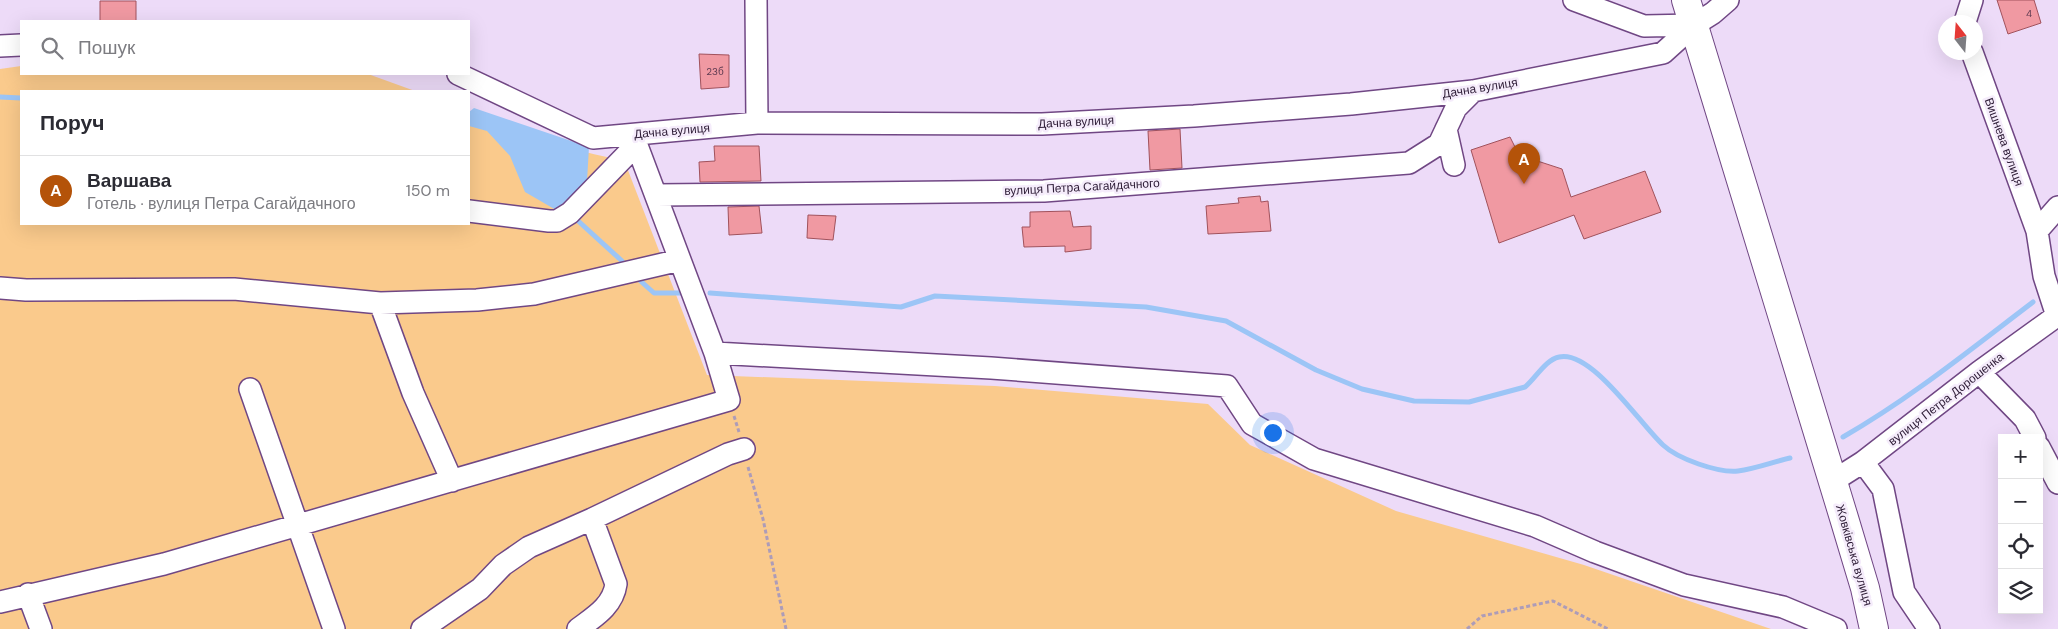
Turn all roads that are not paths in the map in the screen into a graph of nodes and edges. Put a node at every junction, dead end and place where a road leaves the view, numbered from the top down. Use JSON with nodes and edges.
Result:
{"nodes":[{"id":1,"x":756,"y":0,"type":"edge"},
{"id":2,"x":1574,"y":0,"type":"edge"},
{"id":3,"x":1972,"y":0,"type":"edge"},
{"id":4,"x":1705,"y":9,"type":"edge"},
{"id":5,"x":1967,"y":15,"type":"edge"},
{"id":6,"x":20,"y":45,"type":"edge"},
{"id":7,"x":0,"y":46,"type":"edge"},
{"id":8,"x":1975,"y":60,"type":"edge"},
{"id":9,"x":460,"y":75,"type":"edge"},
{"id":10,"x":1473,"y":91,"type":"junction"},
{"id":11,"x":757,"y":123,"type":"junction"},
{"id":12,"x":1446,"y":129,"type":"junction"},
{"id":13,"x":635,"y":140,"type":"junction"},
{"id":14,"x":1454,"y":165,"type":"dead end"},
{"id":15,"x":656,"y":195,"type":"junction"},
{"id":16,"x":2058,"y":207,"type":"edge"},
{"id":17,"x":470,"y":211,"type":"edge"},
{"id":18,"x":2037,"y":231,"type":"junction"},
{"id":19,"x":680,"y":260,"type":"junction"},
{"id":20,"x":0,"y":288,"type":"edge"},
{"id":21,"x":380,"y":302,"type":"junction"},
{"id":22,"x":2057,"y":315,"type":"edge"},
{"id":23,"x":715,"y":353,"type":"junction"},
{"id":24,"x":1980,"y":372,"type":"junction"},
{"id":25,"x":250,"y":389,"type":"dead end"},
{"id":26,"x":2033,"y":434,"type":"edge"},
{"id":27,"x":744,"y":449,"type":"road end"},
{"id":28,"x":2043,"y":455,"type":"edge"},
{"id":29,"x":1864,"y":462,"type":"junction"},
{"id":30,"x":452,"y":481,"type":"junction"},
{"id":31,"x":1833,"y":481,"type":"junction"},
{"id":32,"x":2058,"y":483,"type":"edge"},
{"id":33,"x":592,"y":520,"type":"junction"},
{"id":34,"x":297,"y":527,"type":"junction"},
{"id":35,"x":28,"y":594,"type":"junction"},
{"id":36,"x":0,"y":602,"type":"edge"},
{"id":37,"x":41,"y":629,"type":"edge"},
{"id":38,"x":334,"y":629,"type":"edge"},
{"id":39,"x":422,"y":629,"type":"edge"},
{"id":40,"x":578,"y":629,"type":"edge"},
{"id":41,"x":1836,"y":629,"type":"edge"},
{"id":42,"x":1874,"y":629,"type":"edge"},
{"id":43,"x":1929,"y":629,"type":"edge"}],
"edges":[{"from":1,"to":11,"type":"street"},
{"from":2,"to":4,"type":"street"},
{"from":3,"to":5,"type":"street"},
{"from":4,"to":10,"type":"street","name":"Дачна вулиця"},
{"from":4,"to":31,"type":"highway","name":"Жовківська вулиця"},
{"from":6,"to":7,"type":"street"},
{"from":8,"to":18,"type":"street","name":"Вишнева вулиця"},
{"from":9,"to":13,"type":"street","name":"Дачна вулиця"},
{"from":10,"to":11,"type":"street","name":"Дачна вулиця"},
{"from":10,"to":12,"type":"street","name":"вулиця Петра Сагайдачного"},
{"from":11,"to":13,"type":"street","name":"Дачна вулиця"},
{"from":12,"to":14,"type":"street"},
{"from":12,"to":15,"type":"street","name":"вулиця Петра Сагайдачного"},
{"from":13,"to":15,"type":"street"},
{"from":13,"to":17,"type":"street"},
{"from":15,"to":19,"type":"street"},
{"from":16,"to":18,"type":"street"},
{"from":18,"to":22,"type":"street","name":"Вишнева вулиця"},
{"from":19,"to":21,"type":"street"},
{"from":19,"to":23,"type":"street"},
{"from":20,"to":21,"type":"street"},
{"from":21,"to":30,"type":"street"},
{"from":22,"to":24,"type":"street","name":"вулиця Петра Дорошенка"},
{"from":23,"to":30,"type":"street"},
{"from":23,"to":41,"type":"street"},
{"from":24,"to":26,"type":"street"},
{"from":24,"to":29,"type":"street","name":"вулиця Петра Дорошенка"},
{"from":25,"to":34,"type":"street"},
{"from":27,"to":33,"type":"street"},
{"from":28,"to":32,"type":"street"},
{"from":29,"to":31,"type":"street","name":"вулиця Петра Дорошенка"},
{"from":29,"to":43,"type":"street"},
{"from":30,"to":34,"type":"street"},
{"from":31,"to":42,"type":"highway","name":"Жовківська вулиця"},
{"from":33,"to":39,"type":"street"},
{"from":33,"to":40,"type":"street"},
{"from":34,"to":35,"type":"street"},
{"from":34,"to":38,"type":"street"},
{"from":35,"to":36,"type":"street"},
{"from":35,"to":37,"type":"street"}]}
